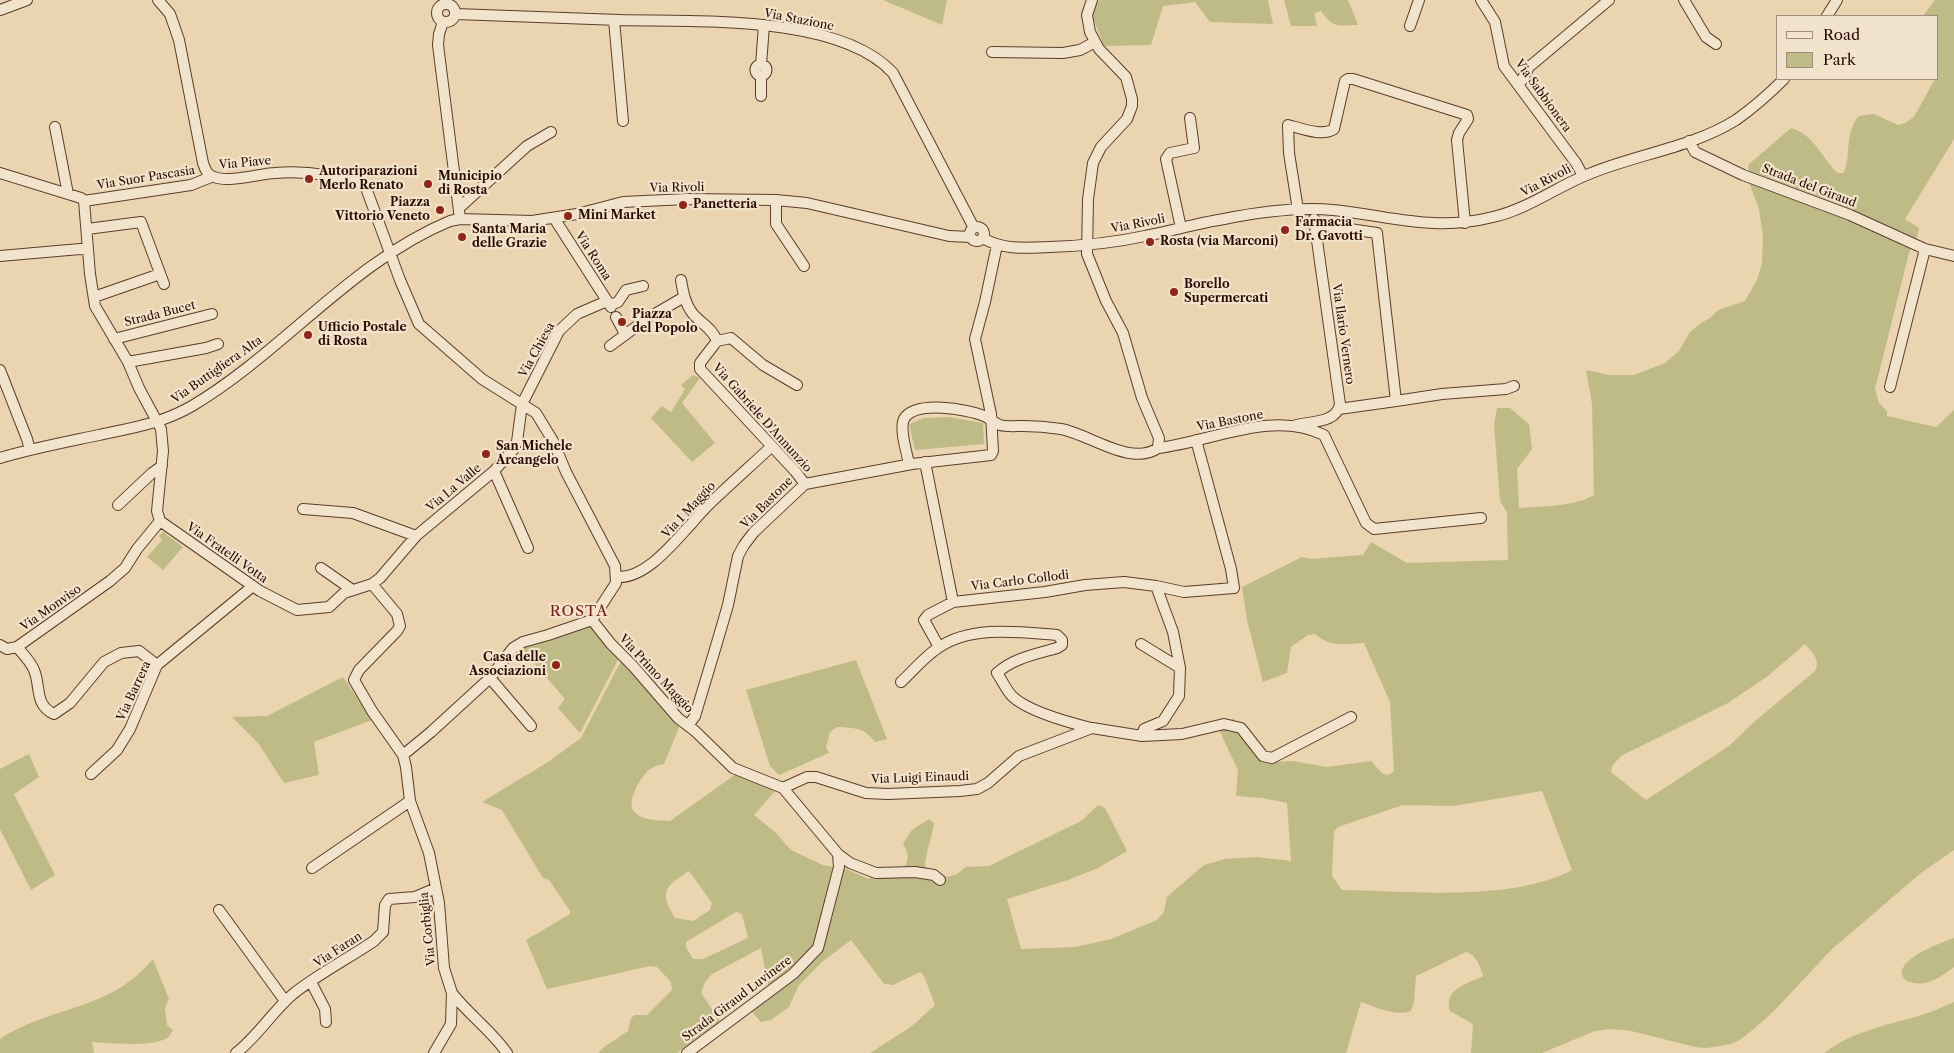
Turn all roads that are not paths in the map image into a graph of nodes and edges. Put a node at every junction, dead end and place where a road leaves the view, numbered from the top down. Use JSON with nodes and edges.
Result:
{"nodes":[{"id":1,"x":26,"y":0,"type":"edge"},
{"id":2,"x":158,"y":0,"type":"edge"},
{"id":3,"x":1092,"y":0,"type":"edge"},
{"id":4,"x":1419,"y":0,"type":"edge"},
{"id":5,"x":1481,"y":0,"type":"edge"},
{"id":6,"x":1609,"y":0,"type":"edge"},
{"id":7,"x":1684,"y":0,"type":"edge"},
{"id":8,"x":1837,"y":0,"type":"edge"},
{"id":9,"x":436,"y":4,"type":"edge"},
{"id":10,"x":0,"y":10,"type":"edge"},
{"id":11,"x":456,"y":14,"type":"junction"},
{"id":12,"x":1829,"y":15,"type":"edge"},
{"id":13,"x":614,"y":20,"type":"junction"},
{"id":14,"x":443,"y":22,"type":"junction"},
{"id":15,"x":764,"y":25,"type":"junction"},
{"id":16,"x":1410,"y":26,"type":"dead end"},
{"id":17,"x":1095,"y":42,"type":"junction"},
{"id":18,"x":1716,"y":44,"type":"dead end"},
{"id":19,"x":992,"y":52,"type":"dead end"},
{"id":20,"x":1783,"y":80,"type":"edge"},
{"id":21,"x":1519,"y":85,"type":"junction"},
{"id":22,"x":760,"y":96,"type":"dead end"},
{"id":23,"x":1190,"y":118,"type":"dead end"},
{"id":24,"x":624,"y":121,"type":"dead end"},
{"id":25,"x":55,"y":127,"type":"dead end"},
{"id":26,"x":551,"y":132,"type":"dead end"},
{"id":27,"x":1689,"y":141,"type":"junction"},
{"id":28,"x":0,"y":173,"type":"edge"},
{"id":29,"x":1583,"y":176,"type":"junction"},
{"id":30,"x":211,"y":177,"type":"junction"},
{"id":31,"x":68,"y":194,"type":"junction"},
{"id":32,"x":776,"y":200,"type":"junction"},
{"id":33,"x":84,"y":201,"type":"junction"},
{"id":34,"x":459,"y":208,"type":"junction"},
{"id":35,"x":1298,"y":210,"type":"junction"},
{"id":36,"x":1313,"y":210,"type":"junction"},
{"id":37,"x":554,"y":218,"type":"junction"},
{"id":38,"x":460,"y":219,"type":"junction"},
{"id":39,"x":1465,"y":223,"type":"junction"},
{"id":40,"x":1315,"y":224,"type":"junction"},
{"id":41,"x":1181,"y":228,"type":"junction"},
{"id":42,"x":87,"y":230,"type":"junction"},
{"id":43,"x":972,"y":232,"type":"junction"},
{"id":44,"x":983,"y":238,"type":"joint"},
{"id":45,"x":997,"y":245,"type":"junction"},
{"id":46,"x":1088,"y":245,"type":"junction"},
{"id":47,"x":1925,"y":249,"type":"junction"},
{"id":48,"x":88,"y":250,"type":"junction"},
{"id":49,"x":391,"y":253,"type":"junction"},
{"id":50,"x":0,"y":256,"type":"edge"},
{"id":51,"x":1954,"y":256,"type":"edge"},
{"id":52,"x":804,"y":266,"type":"dead end"},
{"id":53,"x":681,"y":280,"type":"dead end"},
{"id":54,"x":643,"y":286,"type":"dead end"},
{"id":55,"x":94,"y":297,"type":"junction"},
{"id":56,"x":684,"y":297,"type":"junction"},
{"id":57,"x":609,"y":304,"type":"junction"},
{"id":58,"x":212,"y":314,"type":"dead end"},
{"id":59,"x":616,"y":317,"type":"dead end"},
{"id":60,"x":626,"y":334,"type":"junction"},
{"id":61,"x":114,"y":339,"type":"junction"},
{"id":62,"x":716,"y":339,"type":"junction"},
{"id":63,"x":218,"y":344,"type":"dead end"},
{"id":64,"x":610,"y":346,"type":"dead end"},
{"id":65,"x":128,"y":362,"type":"junction"},
{"id":66,"x":0,"y":370,"type":"edge"},
{"id":67,"x":797,"y":385,"type":"dead end"},
{"id":68,"x":1514,"y":386,"type":"dead end"},
{"id":69,"x":1890,"y":387,"type":"dead end"},
{"id":70,"x":1396,"y":401,"type":"junction"},
{"id":71,"x":522,"y":404,"type":"junction"},
{"id":72,"x":1339,"y":409,"type":"junction"},
{"id":73,"x":992,"y":420,"type":"junction"},
{"id":74,"x":158,"y":422,"type":"junction"},
{"id":75,"x":1292,"y":426,"type":"junction"},
{"id":76,"x":1196,"y":440,"type":"junction"},
{"id":77,"x":772,"y":446,"type":"junction"},
{"id":78,"x":1158,"y":448,"type":"junction"},
{"id":79,"x":30,"y":450,"type":"junction"},
{"id":80,"x":0,"y":458,"type":"edge"},
{"id":81,"x":924,"y":462,"type":"junction"},
{"id":82,"x":909,"y":464,"type":"junction"},
{"id":83,"x":162,"y":466,"type":"junction"},
{"id":84,"x":494,"y":471,"type":"junction"},
{"id":85,"x":804,"y":484,"type":"junction"},
{"id":86,"x":118,"y":505,"type":"dead end"},
{"id":87,"x":303,"y":509,"type":"dead end"},
{"id":88,"x":1481,"y":518,"type":"dead end"},
{"id":89,"x":160,"y":521,"type":"junction"},
{"id":90,"x":416,"y":536,"type":"junction"},
{"id":91,"x":528,"y":548,"type":"dead end"},
{"id":92,"x":321,"y":568,"type":"dead end"},
{"id":93,"x":617,"y":577,"type":"junction"},
{"id":94,"x":372,"y":584,"type":"junction"},
{"id":95,"x":253,"y":586,"type":"junction"},
{"id":96,"x":1156,"y":586,"type":"junction"},
{"id":97,"x":351,"y":589,"type":"junction"},
{"id":98,"x":953,"y":602,"type":"junction"},
{"id":99,"x":592,"y":620,"type":"junction"},
{"id":100,"x":1141,"y":644,"type":"dead end"},
{"id":101,"x":0,"y":646,"type":"edge"},
{"id":102,"x":17,"y":647,"type":"junction"},
{"id":103,"x":939,"y":647,"type":"junction"},
{"id":104,"x":157,"y":665,"type":"junction"},
{"id":105,"x":1180,"y":668,"type":"junction"},
{"id":106,"x":490,"y":678,"type":"junction"},
{"id":107,"x":901,"y":682,"type":"dead end"},
{"id":108,"x":1351,"y":717,"type":"dead end"},
{"id":109,"x":531,"y":726,"type":"dead end"},
{"id":110,"x":688,"y":726,"type":"junction"},
{"id":111,"x":1092,"y":728,"type":"junction"},
{"id":112,"x":1142,"y":736,"type":"junction"},
{"id":113,"x":403,"y":755,"type":"junction"},
{"id":114,"x":91,"y":774,"type":"dead end"},
{"id":115,"x":783,"y":788,"type":"junction"},
{"id":116,"x":410,"y":801,"type":"junction"},
{"id":117,"x":838,"y":854,"type":"junction"},
{"id":118,"x":312,"y":868,"type":"dead end"},
{"id":119,"x":940,"y":880,"type":"dead end"},
{"id":120,"x":436,"y":888,"type":"junction"},
{"id":121,"x":219,"y":910,"type":"dead end"},
{"id":122,"x":311,"y":982,"type":"junction"},
{"id":123,"x":452,"y":994,"type":"junction"},
{"id":124,"x":285,"y":1001,"type":"junction"},
{"id":125,"x":326,"y":1022,"type":"dead end"},
{"id":126,"x":236,"y":1053,"type":"edge"},
{"id":127,"x":434,"y":1053,"type":"edge"},
{"id":128,"x":507,"y":1053,"type":"edge"},
{"id":129,"x":687,"y":1053,"type":"edge"}],
"edges":[{"from":1,"to":10,"type":"street"},
{"from":2,"to":30,"type":"street","name":"Via Piave"},
{"from":3,"to":17,"type":"street"},
{"from":4,"to":16,"type":"street"},
{"from":5,"to":21,"type":"street","name":"Via Sabbionera"},
{"from":6,"to":21,"type":"street"},
{"from":7,"to":18,"type":"street"},
{"from":8,"to":12,"type":"street"},
{"from":9,"to":11,"type":"street"},
{"from":9,"to":14,"type":"street"},
{"from":11,"to":13,"type":"street","name":"Via Stazione"},
{"from":11,"to":14,"type":"street"},
{"from":13,"to":15,"type":"street","name":"Via Stazione"},
{"from":13,"to":24,"type":"street"},
{"from":14,"to":34,"type":"street"},
{"from":15,"to":22,"type":"street"},
{"from":15,"to":43,"type":"street","name":"Via Stazione"},
{"from":17,"to":19,"type":"street"},
{"from":17,"to":46,"type":"street"},
{"from":20,"to":27,"type":"street","name":"Via Rivoli"},
{"from":21,"to":29,"type":"street","name":"Via Sabbionera"},
{"from":23,"to":41,"type":"street"},
{"from":25,"to":31,"type":"street"},
{"from":26,"to":34,"type":"street"},
{"from":27,"to":29,"type":"street","name":"Via Rivoli"},
{"from":27,"to":47,"type":"street","name":"Strada del Giraud"},
{"from":28,"to":31,"type":"street"},
{"from":29,"to":39,"type":"street","name":"Via Rivoli"},
{"from":30,"to":33,"type":"street","name":"Via Suor Pascasia"},
{"from":30,"to":49,"type":"street","name":"Via Piave"},
{"from":31,"to":33,"type":"street"},
{"from":32,"to":37,"type":"street","name":"Via Rivoli"},
{"from":32,"to":43,"type":"street","name":"Via Rivoli"},
{"from":32,"to":52,"type":"street"},
{"from":33,"to":42,"type":"street","name":"Strada Bucet"},
{"from":34,"to":38,"type":"street"},
{"from":35,"to":36,"type":"street","name":"Via Rivoli"},
{"from":35,"to":39,"type":"street"},
{"from":35,"to":41,"type":"street","name":"Via Rivoli"},
{"from":36,"to":39,"type":"street","name":"Via Rivoli"},
{"from":36,"to":40,"type":"street","name":"Via Ilario Vernero"},
{"from":37,"to":38,"type":"street","name":"Via Rivoli"},
{"from":37,"to":57,"type":"street","name":"Via Roma"},
{"from":38,"to":49,"type":"street","name":"Via Rivoli"},
{"from":40,"to":70,"type":"street"},
{"from":40,"to":72,"type":"street","name":"Via Ilario Vernero"},
{"from":41,"to":46,"type":"street","name":"Via Rivoli"},
{"from":42,"to":48,"type":"street","name":"Strada Bucet"},
{"from":42,"to":55,"type":"street"},
{"from":43,"to":44,"type":"street","name":"Via Stazione"},
{"from":44,"to":45,"type":"street","name":"Via Rivoli"},
{"from":45,"to":46,"type":"street","name":"Via Rivoli"},
{"from":45,"to":73,"type":"street"},
{"from":46,"to":78,"type":"street"},
{"from":47,"to":51,"type":"street","name":"Strada del Giraud"},
{"from":47,"to":69,"type":"street"},
{"from":48,"to":50,"type":"street"},
{"from":48,"to":55,"type":"street","name":"Strada Bucet"},
{"from":49,"to":71,"type":"street"},
{"from":49,"to":74,"type":"street","name":"Via Buttigliera Alta"},
{"from":53,"to":56,"type":"street"},
{"from":54,"to":57,"type":"street"},
{"from":55,"to":61,"type":"street","name":"Strada Bucet"},
{"from":56,"to":60,"type":"street"},
{"from":56,"to":62,"type":"street"},
{"from":57,"to":71,"type":"street","name":"Via Chiesa"},
{"from":58,"to":61,"type":"street","name":"Strada Bucet"},
{"from":59,"to":60,"type":"street"},
{"from":60,"to":64,"type":"street"},
{"from":61,"to":65,"type":"street","name":"Strada Bucet"},
{"from":62,"to":67,"type":"street"},
{"from":62,"to":77,"type":"street","name":"Via Gabriele D'Annunzio"},
{"from":63,"to":65,"type":"street"},
{"from":65,"to":74,"type":"street","name":"Strada Bucet"},
{"from":66,"to":79,"type":"street"},
{"from":68,"to":70,"type":"street"},
{"from":70,"to":72,"type":"street"},
{"from":71,"to":84,"type":"street","name":"Via Chiesa"},
{"from":71,"to":93,"type":"street"},
{"from":72,"to":75,"type":"street"},
{"from":73,"to":78,"type":"street","name":"Via Bastone"},
{"from":73,"to":81,"type":"street","name":"Via Bastone"},
{"from":73,"to":82,"type":"street","name":"Via Bastone"},
{"from":74,"to":79,"type":"street","name":"Via Buttigliera Alta"},
{"from":74,"to":83,"type":"street"},
{"from":75,"to":76,"type":"street","name":"Via Bastone"},
{"from":75,"to":88,"type":"street","name":"Via Bastone"},
{"from":76,"to":78,"type":"street","name":"Via Bastone"},
{"from":76,"to":96,"type":"street","name":"Via Carlo Collodi"},
{"from":77,"to":85,"type":"street","name":"Via Gabriele D'Annunzio"},
{"from":77,"to":93,"type":"street","name":"Via 1 Maggio"},
{"from":79,"to":80,"type":"street","name":"Via Buttigliera Alta"},
{"from":81,"to":82,"type":"street","name":"Via Bastone"},
{"from":81,"to":98,"type":"street"},
{"from":82,"to":85,"type":"street","name":"Via Bastone"},
{"from":83,"to":86,"type":"street"},
{"from":83,"to":89,"type":"street"},
{"from":84,"to":90,"type":"street","name":"Via La Valle"},
{"from":84,"to":91,"type":"street","name":"Via La Valle"},
{"from":85,"to":110,"type":"street","name":"Via Bastone"},
{"from":87,"to":90,"type":"street"},
{"from":89,"to":95,"type":"street","name":"Via Fratelli Votta"},
{"from":89,"to":102,"type":"street","name":"Via Monviso"},
{"from":90,"to":94,"type":"street","name":"Via La Valle"},
{"from":92,"to":97,"type":"street"},
{"from":93,"to":99,"type":"street"},
{"from":94,"to":97,"type":"street","name":"Via Fratelli Votta"},
{"from":94,"to":113,"type":"street","name":"Via Corbiglia"},
{"from":95,"to":97,"type":"street","name":"Via Fratelli Votta"},
{"from":95,"to":104,"type":"street","name":"Via Barrera"},
{"from":96,"to":98,"type":"street","name":"Via Carlo Collodi"},
{"from":96,"to":105,"type":"street"},
{"from":98,"to":103,"type":"street","name":"Via Carlo Collodi"},
{"from":99,"to":106,"type":"street"},
{"from":99,"to":110,"type":"street","name":"Via Primo Maggio"},
{"from":100,"to":105,"type":"street"},
{"from":101,"to":102,"type":"street"},
{"from":102,"to":104,"type":"street","name":"Via Monviso"},
{"from":103,"to":107,"type":"street"},
{"from":103,"to":111,"type":"street"},
{"from":104,"to":114,"type":"street","name":"Via Barrera"},
{"from":105,"to":112,"type":"street"},
{"from":106,"to":109,"type":"street"},
{"from":106,"to":113,"type":"street"},
{"from":108,"to":112,"type":"street"},
{"from":110,"to":115,"type":"street","name":"Via Primo Maggio"},
{"from":111,"to":112,"type":"street"},
{"from":111,"to":115,"type":"street","name":"Via Luigi Einaudi"},
{"from":113,"to":116,"type":"street","name":"Via Corbiglia"},
{"from":115,"to":117,"type":"street","name":"Via Primo Maggio"},
{"from":116,"to":118,"type":"street"},
{"from":116,"to":120,"type":"street","name":"Via Corbiglia"},
{"from":117,"to":119,"type":"street","name":"Via Primo Maggio"},
{"from":117,"to":129,"type":"street","name":"Strada Giraud Luvinere"},
{"from":120,"to":122,"type":"street","name":"Via Faran"},
{"from":120,"to":123,"type":"street","name":"Via Corbiglia"},
{"from":121,"to":124,"type":"street"},
{"from":122,"to":124,"type":"street","name":"Via Faran"},
{"from":122,"to":125,"type":"street","name":"Via Faran"},
{"from":123,"to":127,"type":"street","name":"Via Corbiglia"},
{"from":123,"to":128,"type":"street"},
{"from":124,"to":126,"type":"street","name":"Via Faran"}]}
